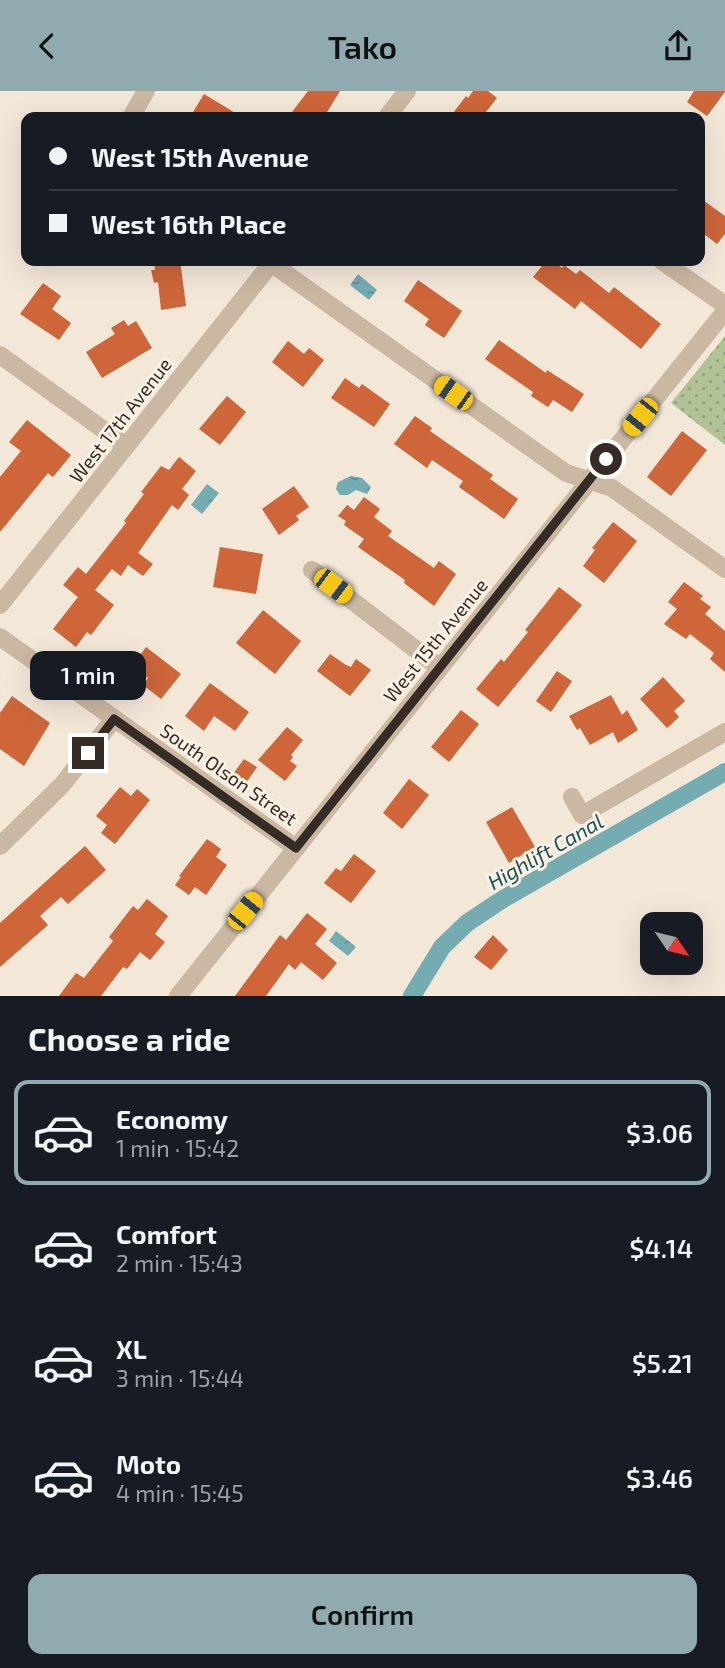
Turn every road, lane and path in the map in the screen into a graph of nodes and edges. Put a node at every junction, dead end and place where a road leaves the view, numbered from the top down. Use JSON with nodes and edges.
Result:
{"nodes":[{"id":1,"x":146,"y":91,"type":"edge"},
{"id":2,"x":407,"y":91,"type":"edge"},
{"id":3,"x":134,"y":112,"type":"edge"},
{"id":4,"x":391,"y":112,"type":"edge"},
{"id":5,"x":268,"y":266,"type":"edge"},
{"id":6,"x":277,"y":266,"type":"edge"},
{"id":7,"x":669,"y":266,"type":"edge"},
{"id":8,"x":725,"y":305,"type":"edge"},
{"id":9,"x":725,"y":311,"type":"edge"},
{"id":10,"x":0,"y":355,"type":"edge"},
{"id":11,"x":125,"y":446,"type":"junction"},
{"id":12,"x":589,"y":480,"type":"junction"},
{"id":13,"x":725,"y":569,"type":"edge"},
{"id":14,"x":312,"y":570,"type":"dead end"},
{"id":15,"x":0,"y":605,"type":"edge"},
{"id":16,"x":0,"y":638,"type":"edge"},
{"id":17,"x":440,"y":668,"type":"junction"},
{"id":18,"x":114,"y":719,"type":"junction"},
{"id":19,"x":725,"y":732,"type":"edge"},
{"id":20,"x":572,"y":797,"type":"dead end"},
{"id":21,"x":0,"y":846,"type":"edge"},
{"id":22,"x":296,"y":848,"type":"junction"},
{"id":23,"x":178,"y":996,"type":"edge"}],
"edges":[{"from":1,"to":3,"type":"street"},
{"from":2,"to":4,"type":"street"},
{"from":5,"to":11,"type":"street","name":"West 17th Avenue"},
{"from":6,"to":12,"type":"street"},
{"from":7,"to":8,"type":"street"},
{"from":9,"to":12,"type":"street","name":"West 15th Avenue"},
{"from":10,"to":11,"type":"street"},
{"from":11,"to":15,"type":"street","name":"West 17th Avenue"},
{"from":12,"to":13,"type":"street"},
{"from":12,"to":17,"type":"street","name":"West 15th Avenue"},
{"from":14,"to":17,"type":"street"},
{"from":16,"to":18,"type":"street","name":"South Olson Street"},
{"from":17,"to":22,"type":"street","name":"West 15th Avenue"},
{"from":18,"to":21,"type":"street"},
{"from":18,"to":22,"type":"street","name":"South Olson Street"},
{"from":19,"to":20,"type":"street"},
{"from":22,"to":23,"type":"street","name":"West 15th Avenue"}]}
